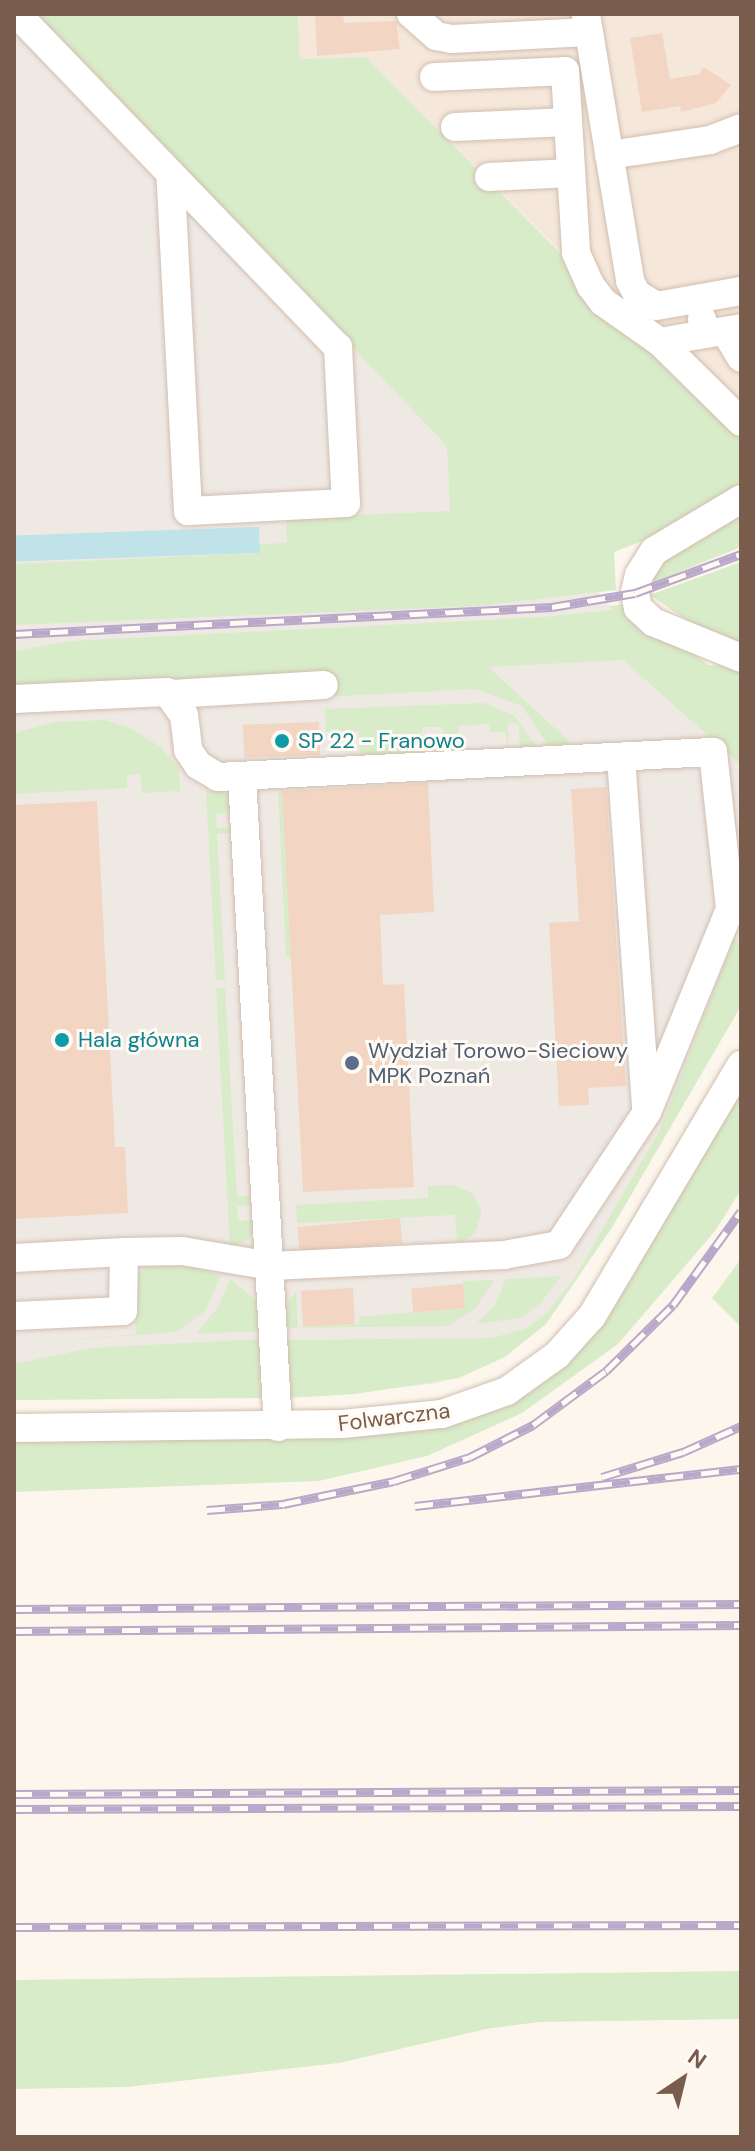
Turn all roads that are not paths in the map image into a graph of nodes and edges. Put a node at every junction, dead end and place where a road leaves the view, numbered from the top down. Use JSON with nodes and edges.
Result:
{"nodes":[{"id":1,"x":17,"y":14,"type":"edge"},
{"id":2,"x":411,"y":14,"type":"edge"},
{"id":3,"x":588,"y":23,"type":"edge"},
{"id":4,"x":434,"y":77,"type":"dead end"},
{"id":5,"x":568,"y":122,"type":"junction"},
{"id":6,"x":455,"y":127,"type":"dead end"},
{"id":7,"x":741,"y":128,"type":"edge"},
{"id":8,"x":609,"y":155,"type":"junction"},
{"id":9,"x":170,"y":173,"type":"junction"},
{"id":10,"x":571,"y":173,"type":"junction"},
{"id":11,"x":489,"y":177,"type":"dead end"},
{"id":12,"x":741,"y":291,"type":"edge"},
{"id":13,"x":697,"y":299,"type":"junction"},
{"id":14,"x":724,"y":331,"type":"edge"},
{"id":15,"x":660,"y":342,"type":"junction"},
{"id":16,"x":741,"y":358,"type":"edge"},
{"id":17,"x":741,"y":422,"type":"edge"},
{"id":18,"x":741,"y":499,"type":"edge"},
{"id":19,"x":741,"y":658,"type":"edge"},
{"id":20,"x":324,"y":685,"type":"dead end"},
{"id":21,"x":172,"y":694,"type":"junction"},
{"id":22,"x":14,"y":699,"type":"edge"},
{"id":23,"x":621,"y":757,"type":"junction"},
{"id":24,"x":242,"y":777,"type":"junction"},
{"id":25,"x":741,"y":1065,"type":"edge"},
{"id":26,"x":647,"y":1112,"type":"junction"},
{"id":27,"x":124,"y":1252,"type":"junction"},
{"id":28,"x":14,"y":1258,"type":"edge"},
{"id":29,"x":271,"y":1266,"type":"junction"},
{"id":30,"x":14,"y":1316,"type":"edge"},
{"id":31,"x":278,"y":1427,"type":"junction"},
{"id":32,"x":14,"y":1428,"type":"edge"}],
"edges":[{"from":1,"to":9,"type":"street"},
{"from":2,"to":3,"type":"street"},
{"from":3,"to":8,"type":"street"},
{"from":4,"to":5,"type":"street"},
{"from":5,"to":6,"type":"street"},
{"from":5,"to":10,"type":"street"},
{"from":7,"to":8,"type":"street"},
{"from":8,"to":13,"type":"street"},
{"from":9,"to":9,"type":"street"},
{"from":10,"to":11,"type":"street"},
{"from":10,"to":15,"type":"street"},
{"from":12,"to":13,"type":"street"},
{"from":13,"to":14,"type":"street"},
{"from":14,"to":15,"type":"street"},
{"from":14,"to":16,"type":"street"},
{"from":15,"to":17,"type":"street"},
{"from":18,"to":19,"type":"street"},
{"from":20,"to":21,"type":"street"},
{"from":21,"to":22,"type":"street"},
{"from":21,"to":24,"type":"street"},
{"from":23,"to":24,"type":"street"},
{"from":23,"to":26,"type":"street"},
{"from":23,"to":26,"type":"street"},
{"from":24,"to":29,"type":"street"},
{"from":25,"to":31,"type":"street","name":"Folwarczna"},
{"from":26,"to":29,"type":"street"},
{"from":27,"to":28,"type":"street"},
{"from":27,"to":29,"type":"street"},
{"from":27,"to":30,"type":"street"},
{"from":29,"to":31,"type":"street"},
{"from":31,"to":32,"type":"street","name":"Folwarczna"}]}
